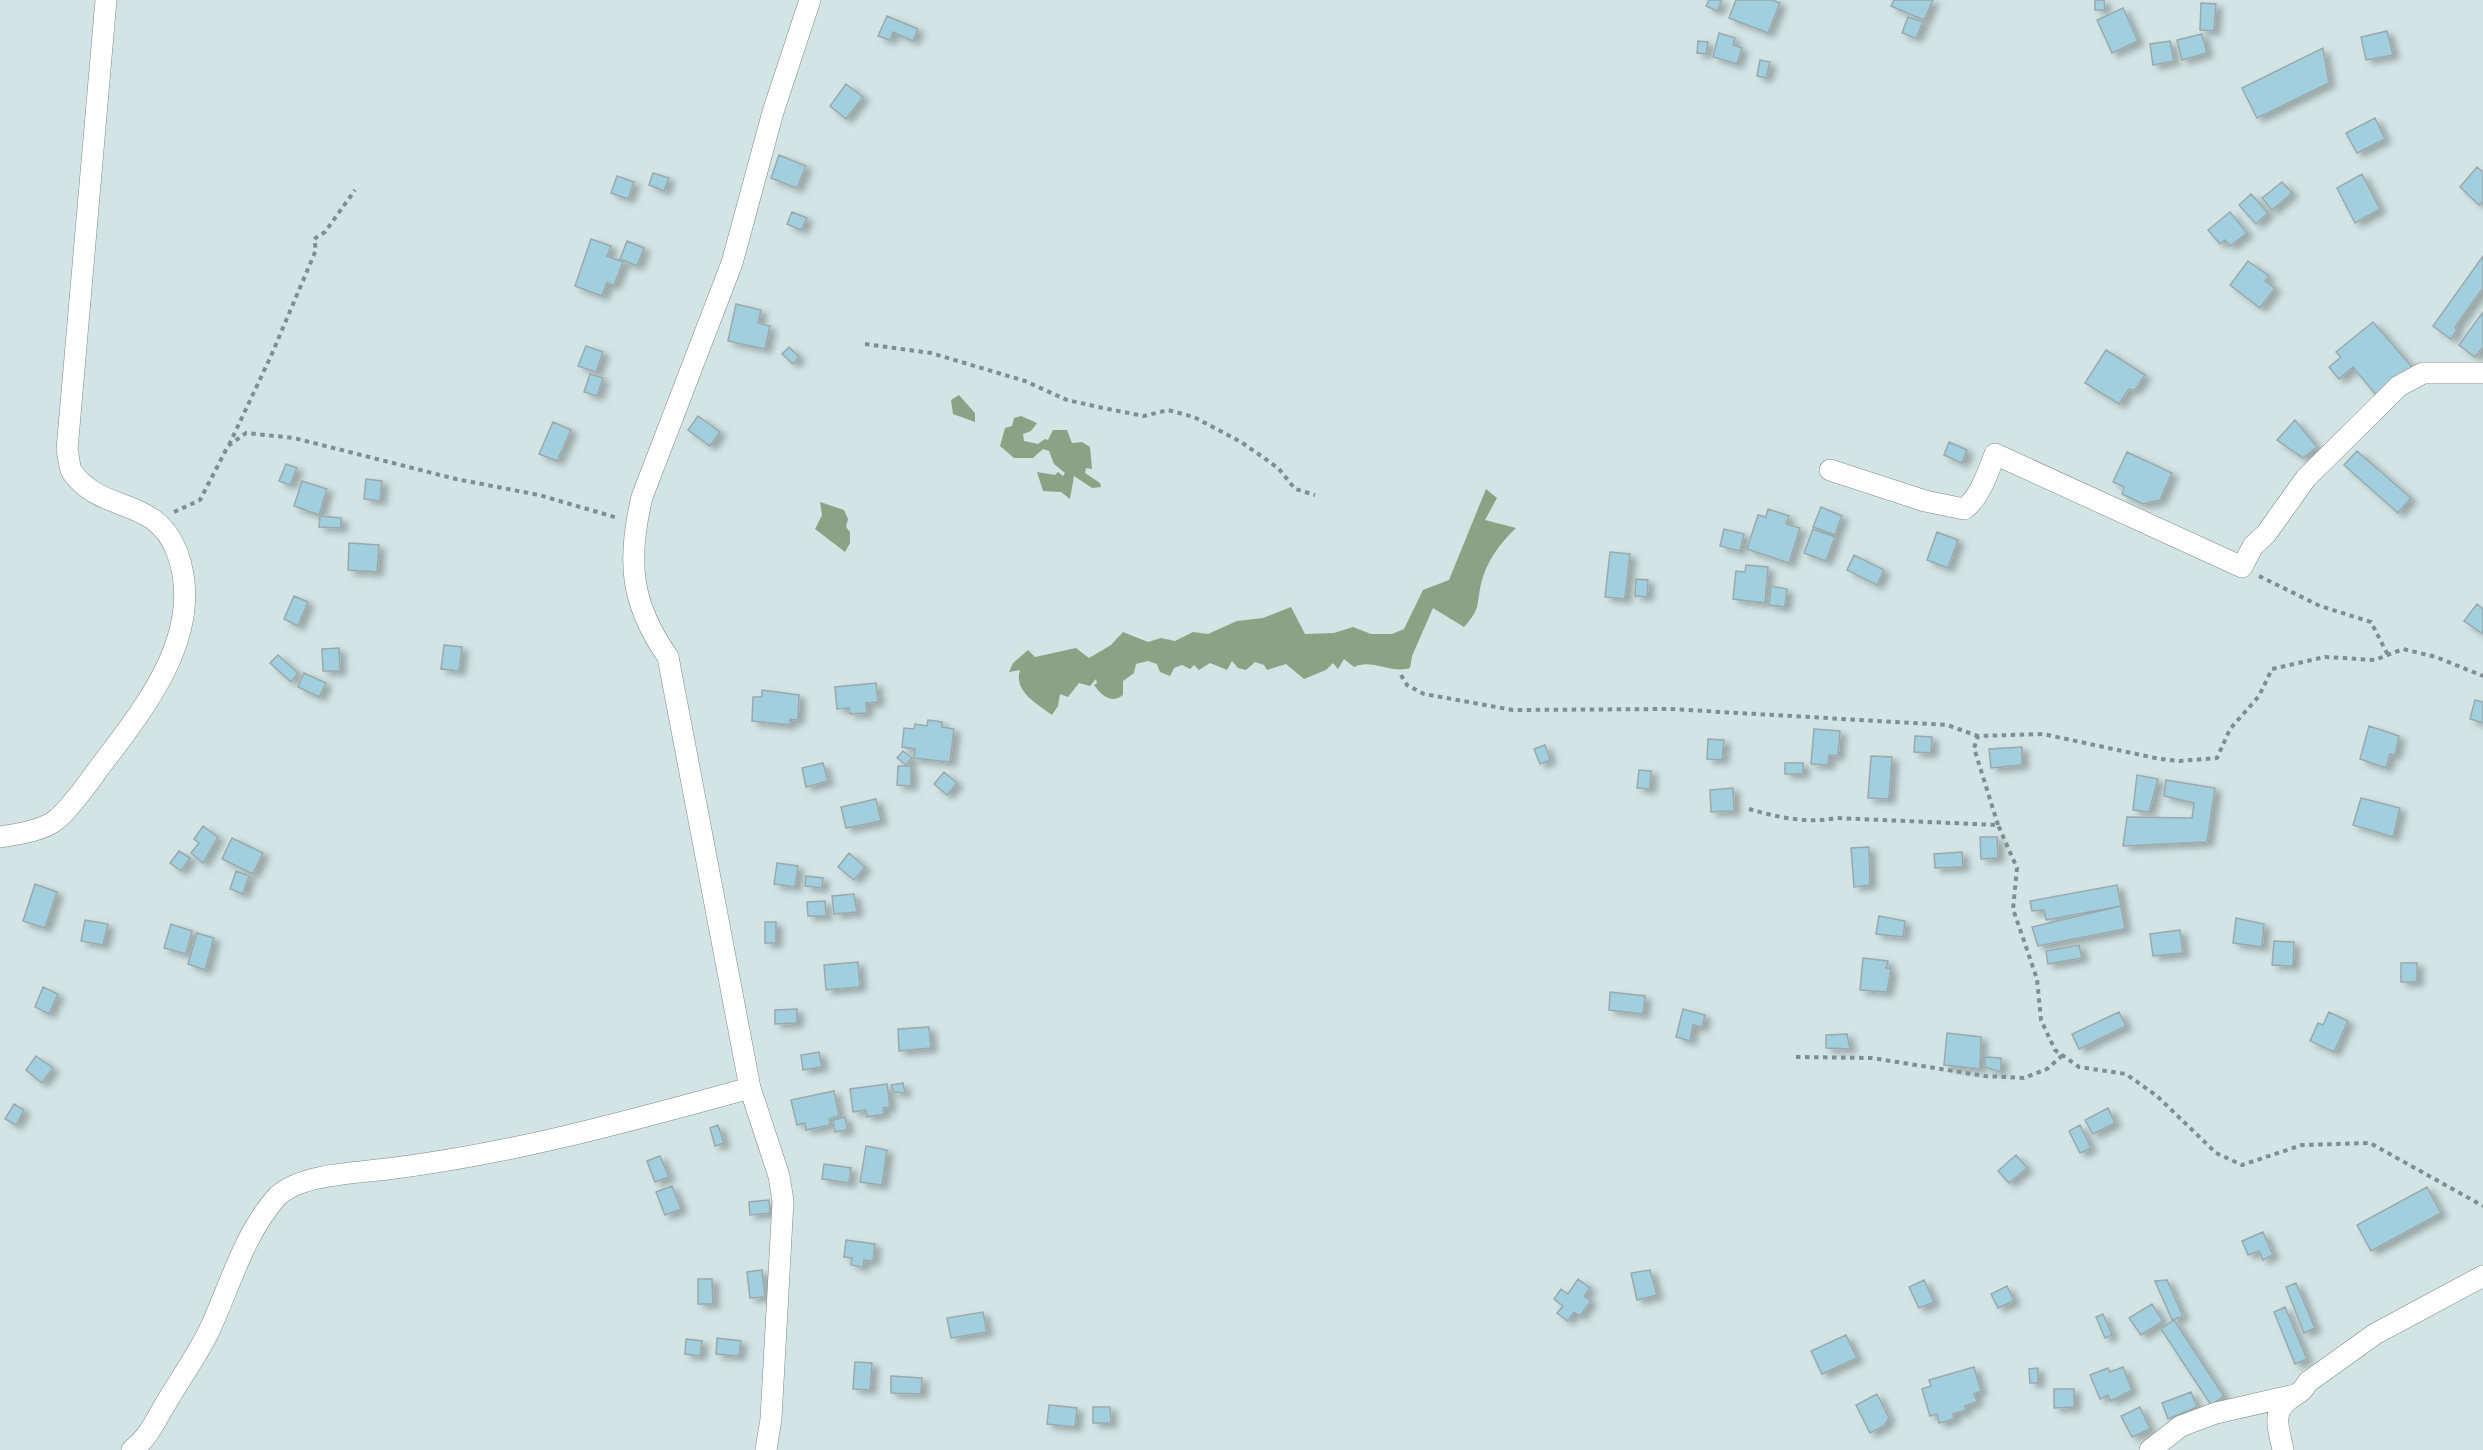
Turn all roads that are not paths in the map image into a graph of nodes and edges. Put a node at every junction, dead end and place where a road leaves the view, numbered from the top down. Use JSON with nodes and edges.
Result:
{"nodes":[{"id":1,"x":106,"y":0,"type":"edge"},
{"id":2,"x":810,"y":0,"type":"edge"},
{"id":3,"x":2483,"y":373,"type":"edge"},
{"id":4,"x":1830,"y":470,"type":"dead end"},
{"id":5,"x":0,"y":837,"type":"edge"},
{"id":6,"x":750,"y":1088,"type":"junction"},
{"id":7,"x":2483,"y":1276,"type":"edge"},
{"id":8,"x":2301,"y":1393,"type":"junction"},
{"id":9,"x":132,"y":1450,"type":"edge"},
{"id":10,"x":766,"y":1450,"type":"edge"},
{"id":11,"x":2150,"y":1450,"type":"edge"},
{"id":12,"x":2283,"y":1450,"type":"edge"}],
"edges":[{"from":1,"to":5,"type":"street"},
{"from":2,"to":6,"type":"street"},
{"from":3,"to":4,"type":"street"},
{"from":6,"to":9,"type":"street"},
{"from":6,"to":10,"type":"street"},
{"from":7,"to":8,"type":"street"},
{"from":8,"to":11,"type":"street"},
{"from":8,"to":12,"type":"street"}]}
